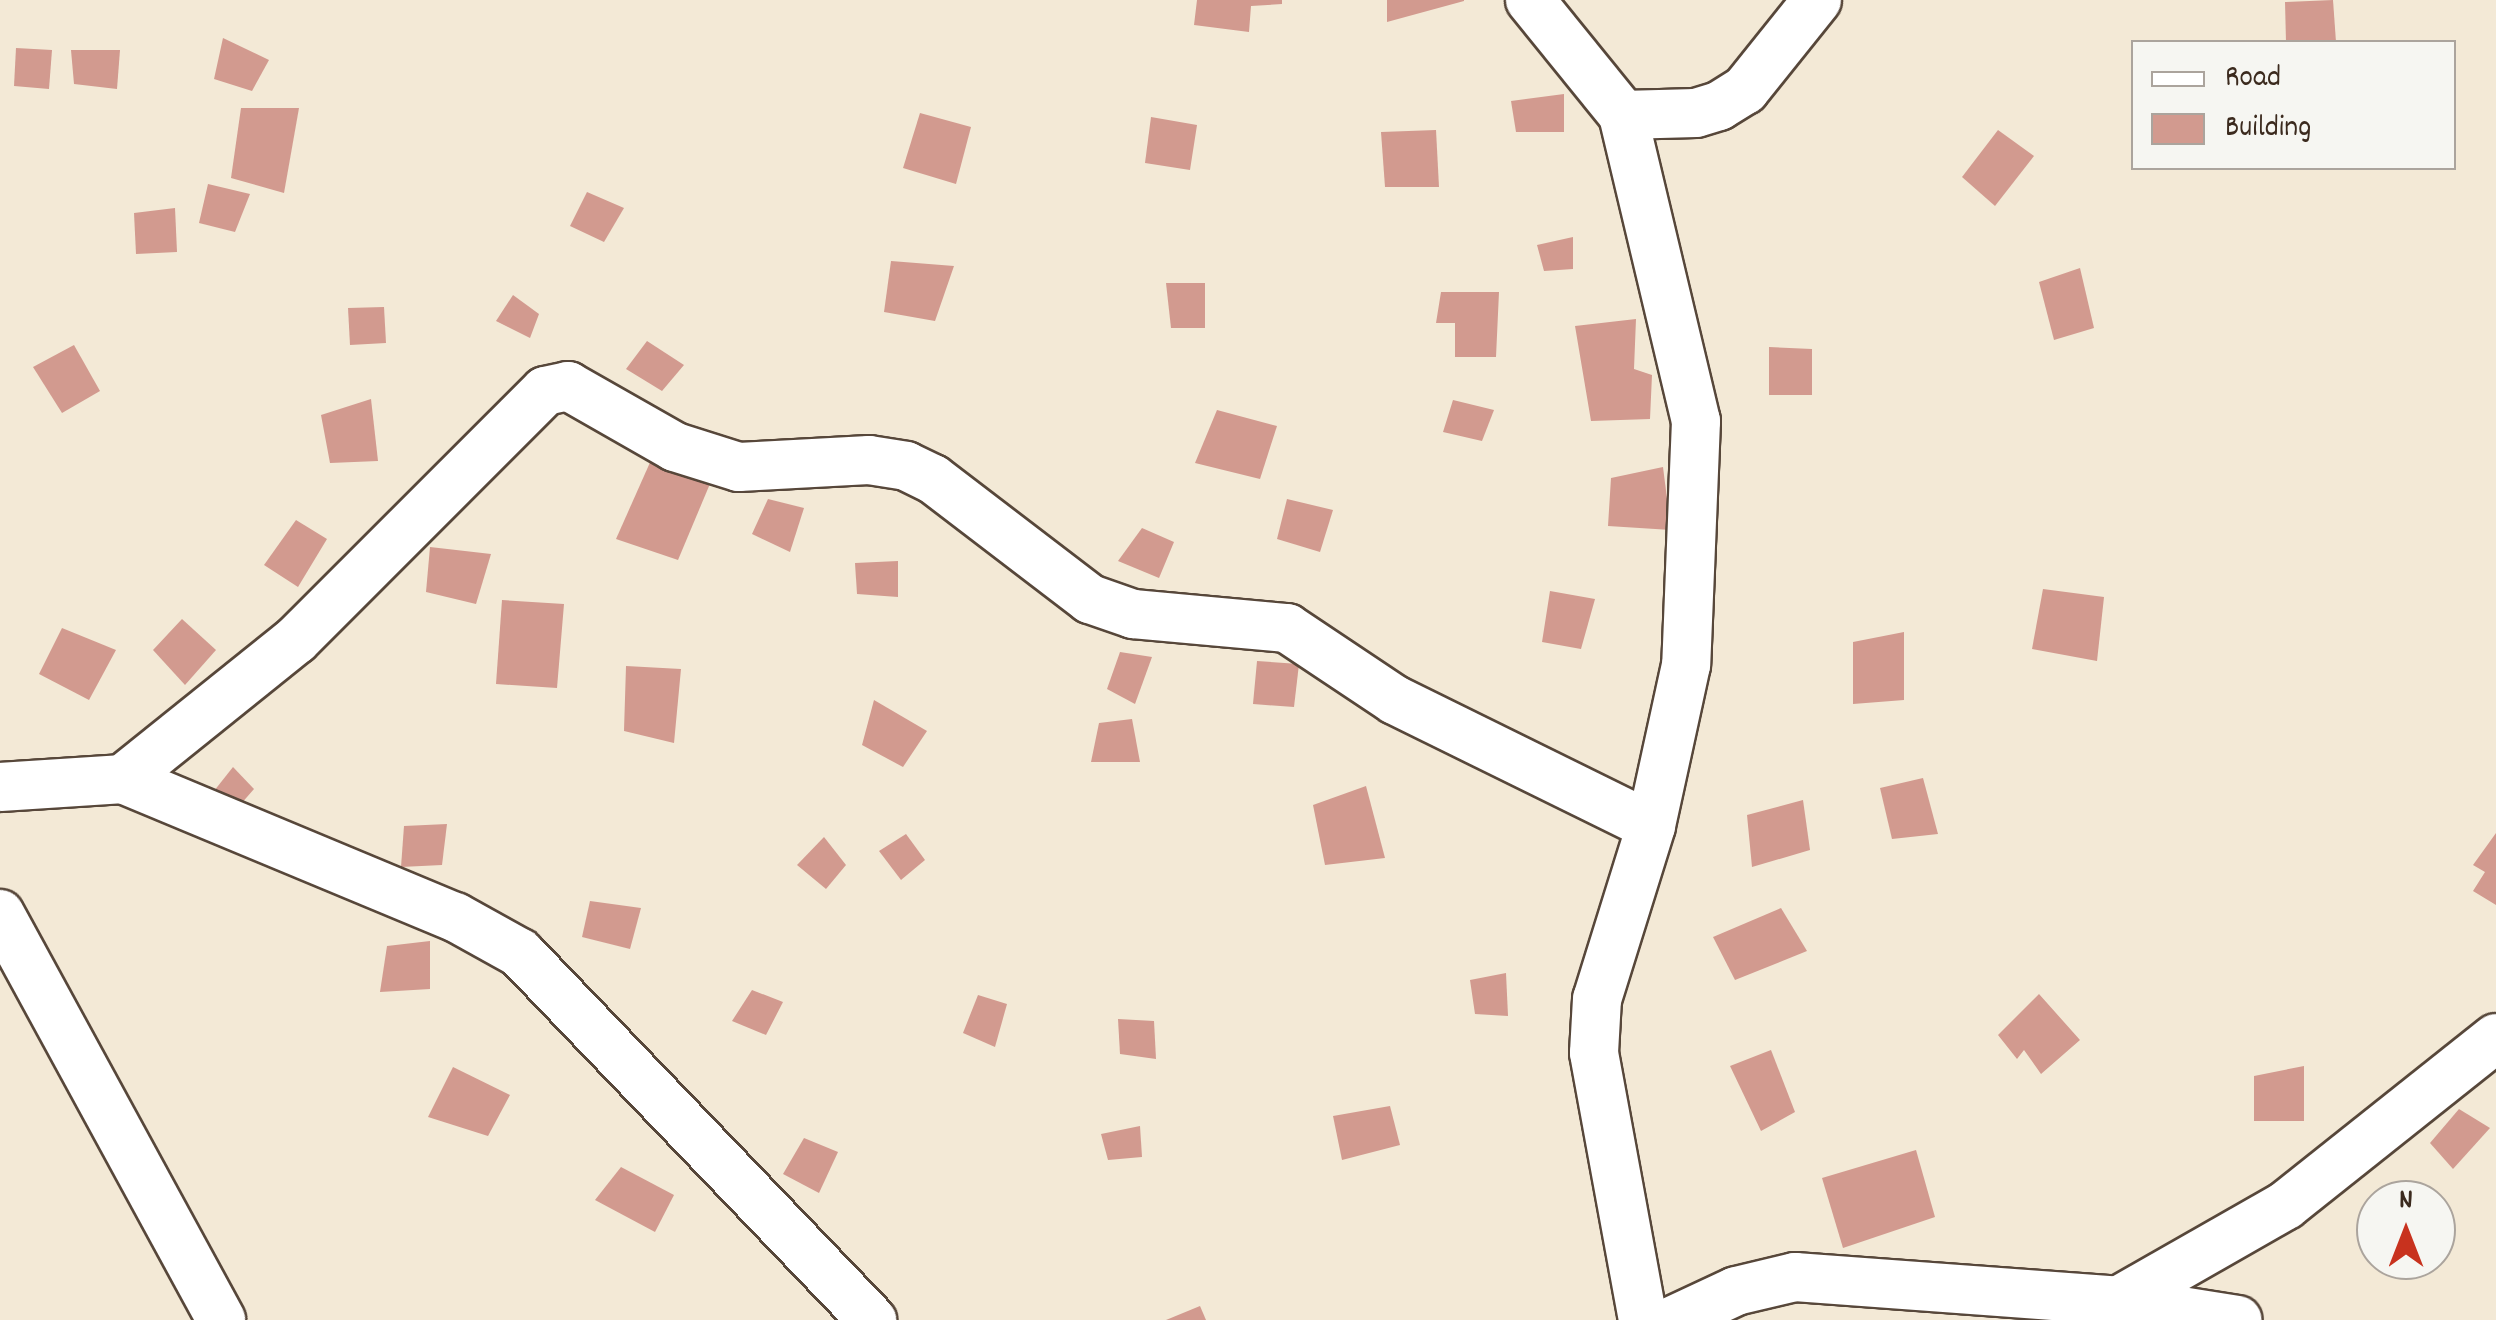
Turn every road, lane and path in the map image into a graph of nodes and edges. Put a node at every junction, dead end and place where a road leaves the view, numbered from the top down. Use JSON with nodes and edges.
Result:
{"nodes":[{"id":1,"x":1530,"y":0,"type":"edge"},
{"id":2,"x":1817,"y":0,"type":"edge"},
{"id":3,"x":1623,"y":114,"type":"junction"},
{"id":4,"x":123,"y":779,"type":"junction"},
{"id":5,"x":0,"y":787,"type":"edge"},
{"id":6,"x":1651,"y":826,"type":"junction"},
{"id":7,"x":0,"y":914,"type":"edge"},
{"id":8,"x":2496,"y":1038,"type":"edge"},
{"id":9,"x":2118,"y":1301,"type":"junction"},
{"id":10,"x":222,"y":1320,"type":"edge"},
{"id":11,"x":872,"y":1320,"type":"edge"},
{"id":12,"x":1643,"y":1320,"type":"edge"},
{"id":13,"x":1674,"y":1320,"type":"edge"},
{"id":14,"x":2238,"y":1320,"type":"edge"}],
"edges":[{"from":1,"to":3,"type":"street"},
{"from":2,"to":3,"type":"street"},
{"from":3,"to":6,"type":"street"},
{"from":4,"to":5,"type":"street"},
{"from":4,"to":6,"type":"street"},
{"from":4,"to":11,"type":"street"},
{"from":6,"to":12,"type":"street"},
{"from":7,"to":10,"type":"street"},
{"from":8,"to":9,"type":"street"},
{"from":9,"to":13,"type":"street"},
{"from":9,"to":14,"type":"street"}]}
